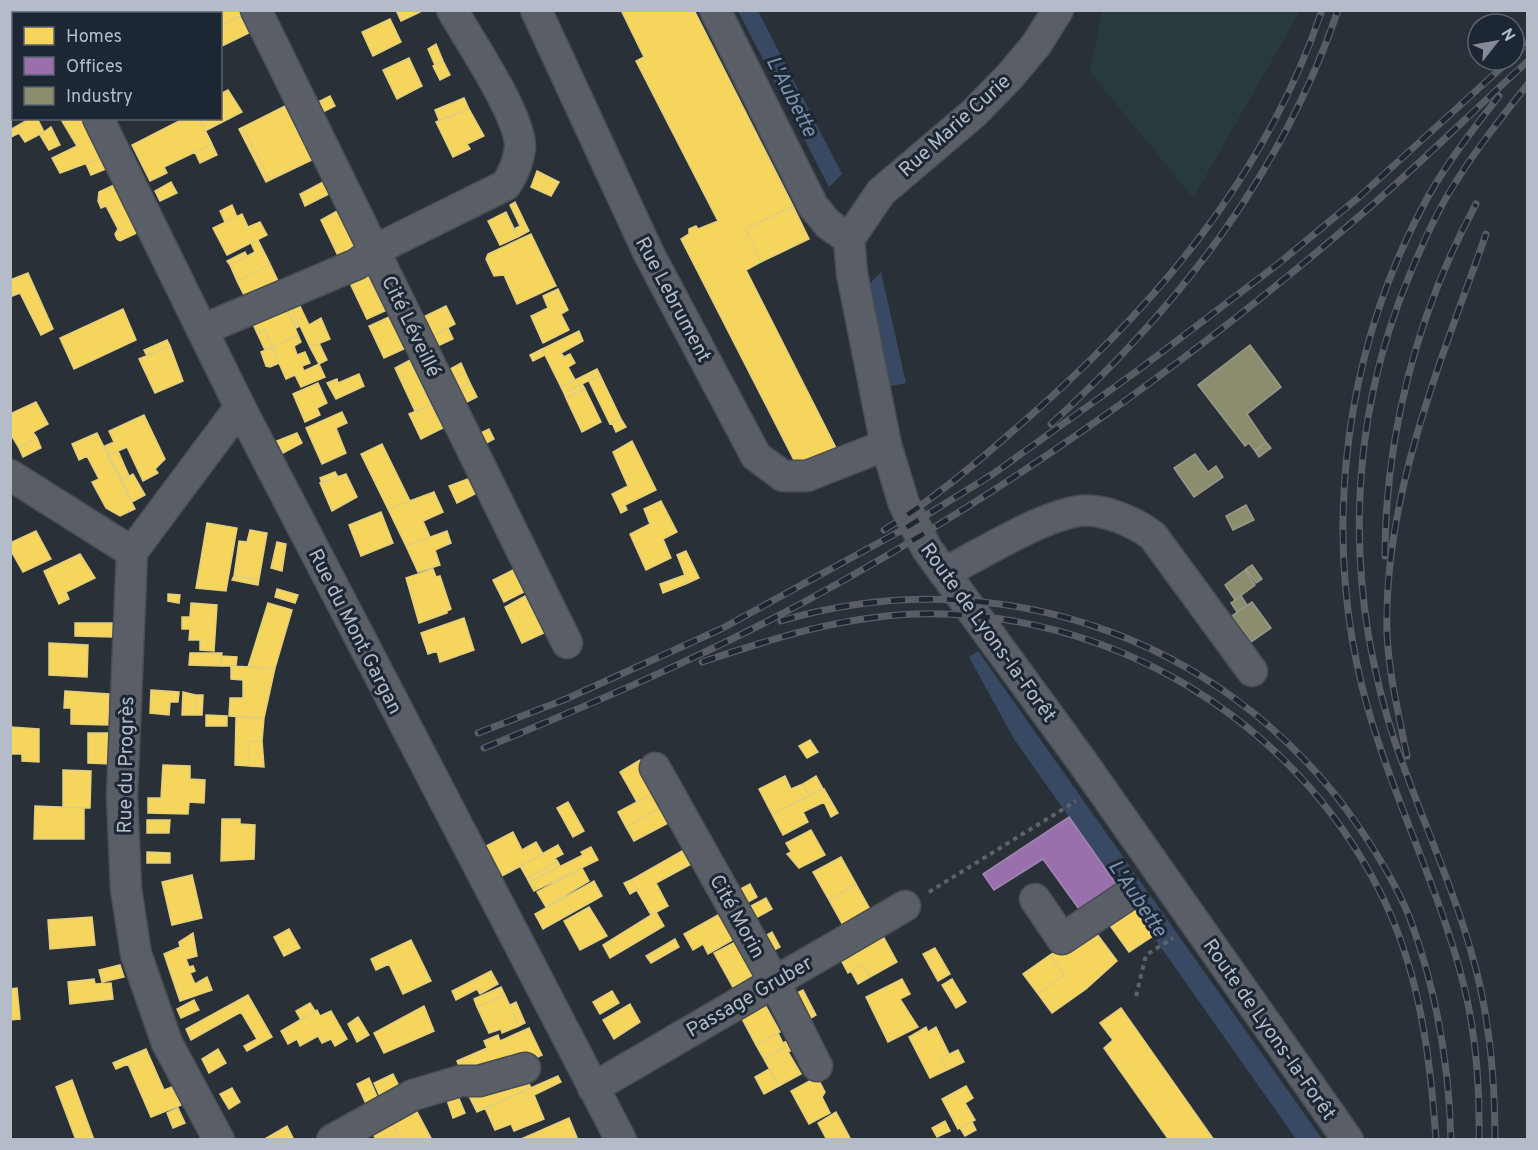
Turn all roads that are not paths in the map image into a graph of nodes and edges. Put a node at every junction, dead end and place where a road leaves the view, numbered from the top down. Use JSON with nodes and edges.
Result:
{"nodes":[{"id":1,"x":256,"y":10,"type":"edge"},
{"id":2,"x":452,"y":10,"type":"edge"},
{"id":3,"x":537,"y":10,"type":"edge"},
{"id":4,"x":714,"y":10,"type":"edge"},
{"id":5,"x":1058,"y":10,"type":"edge"},
{"id":6,"x":99,"y":120,"type":"edge"},
{"id":7,"x":849,"y":239,"type":"junction"},
{"id":8,"x":375,"y":250,"type":"junction"},
{"id":9,"x":202,"y":330,"type":"junction"},
{"id":10,"x":240,"y":407,"type":"junction"},
{"id":11,"x":886,"y":445,"type":"junction"},
{"id":12,"x":10,"y":475,"type":"edge"},
{"id":13,"x":132,"y":552,"type":"junction"},
{"id":14,"x":944,"y":573,"type":"junction"},
{"id":15,"x":567,"y":643,"type":"dead end"},
{"id":16,"x":1252,"y":671,"type":"dead end"},
{"id":17,"x":655,"y":768,"type":"dead end"},
{"id":18,"x":1125,"y":897,"type":"dead end"},
{"id":19,"x":1035,"y":899,"type":"dead end"},
{"id":20,"x":905,"y":906,"type":"road end"},
{"id":21,"x":774,"y":981,"type":"junction"},
{"id":22,"x":817,"y":1066,"type":"dead end"},
{"id":23,"x":525,"y":1068,"type":"dead end"},
{"id":24,"x":593,"y":1088,"type":"junction"},
{"id":25,"x":219,"y":1140,"type":"edge"},
{"id":26,"x":332,"y":1140,"type":"edge"},
{"id":27,"x":621,"y":1140,"type":"edge"},
{"id":28,"x":1348,"y":1140,"type":"edge"}],
"edges":[{"from":1,"to":8,"type":"street","name":"Cité Léveillé"},
{"from":2,"to":8,"type":"street"},
{"from":3,"to":11,"type":"street","name":"Rue Lebrument"},
{"from":4,"to":7,"type":"street"},
{"from":5,"to":7,"type":"street","name":"Rue Marie Curie"},
{"from":6,"to":9,"type":"street","name":"Rue du Mont Gargan"},
{"from":7,"to":11,"type":"street","name":"Route de Lyons-la-Forêt"},
{"from":8,"to":9,"type":"street"},
{"from":8,"to":15,"type":"street","name":"Cité Léveillé"},
{"from":9,"to":10,"type":"street","name":"Rue du Mont Gargan"},
{"from":10,"to":13,"type":"street"},
{"from":10,"to":24,"type":"street","name":"Rue du Mont Gargan"},
{"from":11,"to":14,"type":"street","name":"Route de Lyons-la-Forêt"},
{"from":12,"to":13,"type":"street"},
{"from":13,"to":25,"type":"street","name":"Rue du Progrès"},
{"from":14,"to":16,"type":"street"},
{"from":14,"to":28,"type":"street","name":"Route de Lyons-la-Forêt"},
{"from":17,"to":21,"type":"street","name":"Cité Morin"},
{"from":18,"to":19,"type":"street"},
{"from":20,"to":21,"type":"street","name":"Passage Gruber"},
{"from":21,"to":22,"type":"street","name":"Cité Morin"},
{"from":21,"to":24,"type":"street","name":"Passage Gruber"},
{"from":23,"to":26,"type":"street"},
{"from":24,"to":27,"type":"street","name":"Rue du Mont Gargan"}]}
